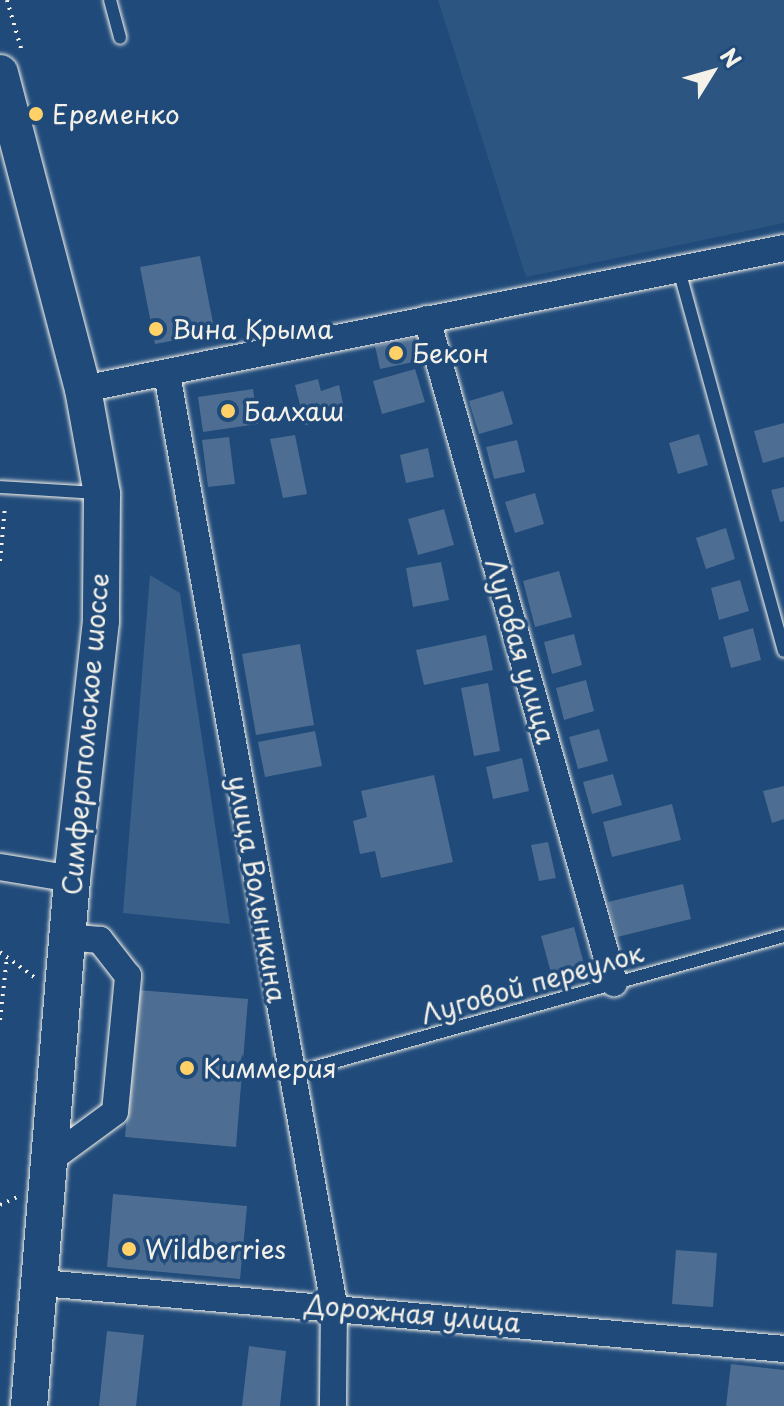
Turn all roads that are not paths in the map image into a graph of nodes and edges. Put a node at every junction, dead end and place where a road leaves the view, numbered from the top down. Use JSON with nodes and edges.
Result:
{"nodes":[{"id":1,"x":110,"y":0,"type":"edge"},
{"id":2,"x":120,"y":38,"type":"dead end"},
{"id":3,"x":3,"y":96,"type":"edge"},
{"id":4,"x":784,"y":248,"type":"edge"},
{"id":5,"x":679,"y":270,"type":"junction"},
{"id":6,"x":427,"y":319,"type":"junction"},
{"id":7,"x":167,"y":374,"type":"junction"},
{"id":8,"x":83,"y":389,"type":"junction"},
{"id":9,"x":4,"y":487,"type":"edge"},
{"id":10,"x":102,"y":494,"type":"junction"},
{"id":11,"x":784,"y":651,"type":"edge"},
{"id":12,"x":0,"y":867,"type":"edge"},
{"id":13,"x":72,"y":879,"type":"junction"},
{"id":14,"x":784,"y":936,"type":"edge"},
{"id":15,"x":68,"y":937,"type":"junction"},
{"id":16,"x":614,"y":983,"type":"junction"},
{"id":17,"x":291,"y":1074,"type":"junction"},
{"id":18,"x":51,"y":1159,"type":"junction"},
{"id":19,"x":42,"y":1283,"type":"junction"},
{"id":20,"x":334,"y":1305,"type":"junction"},
{"id":21,"x":784,"y":1349,"type":"edge"},
{"id":22,"x":29,"y":1406,"type":"edge"},
{"id":23,"x":333,"y":1406,"type":"edge"}],
"edges":[{"from":1,"to":2,"type":"lane"},
{"from":3,"to":8,"type":"main road","name":"Симферопольское шоссе"},
{"from":4,"to":5,"type":"street"},
{"from":5,"to":6,"type":"street"},
{"from":5,"to":11,"type":"lane"},
{"from":6,"to":7,"type":"street"},
{"from":6,"to":16,"type":"street","name":"Луговая улица"},
{"from":7,"to":8,"type":"street"},
{"from":7,"to":17,"type":"street","name":"улица Волынкина"},
{"from":8,"to":10,"type":"main road","name":"Симферопольское шоссе"},
{"from":9,"to":10,"type":"lane"},
{"from":10,"to":13,"type":"main road","name":"Симферопольское шоссе"},
{"from":12,"to":13,"type":"street"},
{"from":13,"to":15,"type":"main road","name":"Симферопольское шоссе"},
{"from":14,"to":16,"type":"lane","name":"Луговой переулок"},
{"from":15,"to":18,"type":"main road","name":"Симферопольское шоссе"},
{"from":15,"to":18,"type":"street"},
{"from":16,"to":17,"type":"lane","name":"Луговой переулок"},
{"from":17,"to":20,"type":"street","name":"улица Волынкина"},
{"from":18,"to":19,"type":"main road","name":"Симферопольское шоссе"},
{"from":19,"to":20,"type":"street","name":"Дорожная улица"},
{"from":19,"to":22,"type":"main road","name":"Симферопольское шоссе"},
{"from":20,"to":21,"type":"street","name":"Дорожная улица"},
{"from":20,"to":23,"type":"street","name":"улица Волынкина"}]}
